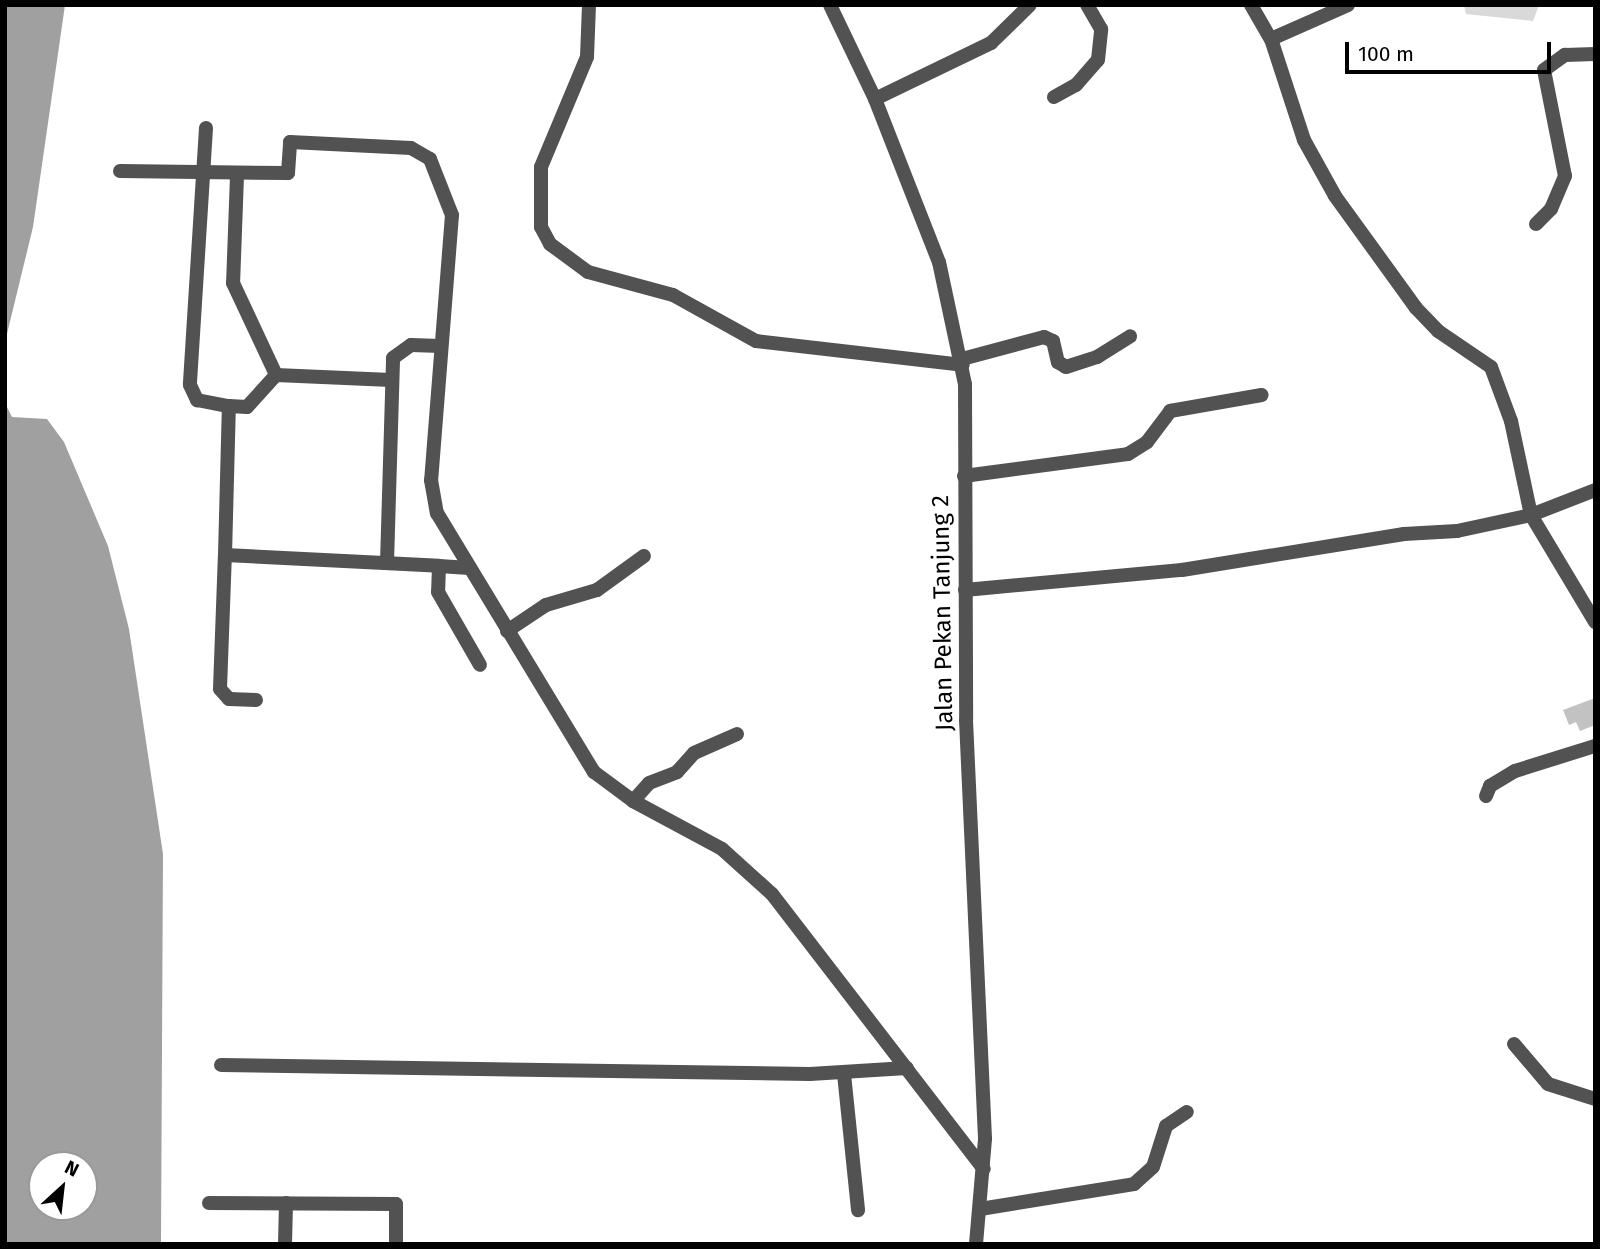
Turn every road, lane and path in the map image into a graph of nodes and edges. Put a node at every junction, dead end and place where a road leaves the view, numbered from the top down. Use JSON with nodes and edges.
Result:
{"nodes":[{"id":1,"x":589,"y":5,"type":"edge"},
{"id":2,"x":830,"y":5,"type":"edge"},
{"id":3,"x":1030,"y":5,"type":"edge"},
{"id":4,"x":1087,"y":5,"type":"edge"},
{"id":5,"x":1251,"y":5,"type":"edge"},
{"id":6,"x":1348,"y":5,"type":"edge"},
{"id":7,"x":1271,"y":39,"type":"junction"},
{"id":8,"x":1595,"y":54,"type":"edge"},
{"id":9,"x":1054,"y":97,"type":"dead end"},
{"id":10,"x":875,"y":99,"type":"junction"},
{"id":11,"x":206,"y":128,"type":"dead end"},
{"id":12,"x":120,"y":171,"type":"dead end"},
{"id":13,"x":203,"y":174,"type":"junction"},
{"id":14,"x":237,"y":176,"type":"junction"},
{"id":15,"x":1536,"y":223,"type":"dead end"},
{"id":16,"x":1130,"y":336,"type":"dead end"},
{"id":17,"x":441,"y":346,"type":"junction"},
{"id":18,"x":962,"y":362,"type":"junction"},
{"id":19,"x":276,"y":375,"type":"junction"},
{"id":20,"x":391,"y":380,"type":"junction"},
{"id":21,"x":1262,"y":395,"type":"dead end"},
{"id":22,"x":229,"y":406,"type":"junction"},
{"id":23,"x":964,"y":476,"type":"junction"},
{"id":24,"x":1595,"y":490,"type":"edge"},
{"id":25,"x":1531,"y":514,"type":"junction"},
{"id":26,"x":225,"y":555,"type":"junction"},
{"id":27,"x":645,"y":556,"type":"dead end"},
{"id":28,"x":387,"y":563,"type":"junction"},
{"id":29,"x":439,"y":566,"type":"junction"},
{"id":30,"x":469,"y":568,"type":"junction"},
{"id":31,"x":965,"y":590,"type":"junction"},
{"id":32,"x":1595,"y":622,"type":"edge"},
{"id":33,"x":507,"y":631,"type":"junction"},
{"id":34,"x":480,"y":665,"type":"dead end"},
{"id":35,"x":256,"y":700,"type":"dead end"},
{"id":36,"x":737,"y":734,"type":"dead end"},
{"id":37,"x":1595,"y":746,"type":"edge"},
{"id":38,"x":1486,"y":796,"type":"dead end"},
{"id":39,"x":633,"y":801,"type":"junction"},
{"id":40,"x":1514,"y":1044,"type":"dead end"},
{"id":41,"x":221,"y":1065,"type":"dead end"},
{"id":42,"x":907,"y":1068,"type":"junction"},
{"id":43,"x":844,"y":1074,"type":"junction"},
{"id":44,"x":1595,"y":1099,"type":"edge"},
{"id":45,"x":1186,"y":1112,"type":"dead end"},
{"id":46,"x":984,"y":1170,"type":"junction"},
{"id":47,"x":209,"y":1203,"type":"dead end"},
{"id":48,"x":286,"y":1203,"type":"junction"},
{"id":49,"x":980,"y":1209,"type":"junction"},
{"id":50,"x":858,"y":1210,"type":"dead end"},
{"id":51,"x":285,"y":1244,"type":"edge"},
{"id":52,"x":396,"y":1244,"type":"edge"},
{"id":53,"x":976,"y":1244,"type":"edge"}],
"edges":[{"from":1,"to":18,"type":"street"},
{"from":2,"to":10,"type":"street","name":"Jalan Pekan Tanjung 2"},
{"from":3,"to":10,"type":"street"},
{"from":4,"to":9,"type":"street"},
{"from":5,"to":7,"type":"street"},
{"from":6,"to":7,"type":"street"},
{"from":7,"to":25,"type":"street"},
{"from":8,"to":15,"type":"street"},
{"from":10,"to":18,"type":"street","name":"Jalan Pekan Tanjung 2"},
{"from":11,"to":13,"type":"street"},
{"from":12,"to":13,"type":"street"},
{"from":13,"to":14,"type":"street"},
{"from":13,"to":22,"type":"street"},
{"from":14,"to":17,"type":"street"},
{"from":14,"to":19,"type":"street"},
{"from":16,"to":18,"type":"street"},
{"from":17,"to":20,"type":"street"},
{"from":17,"to":30,"type":"street"},
{"from":18,"to":23,"type":"street","name":"Jalan Pekan Tanjung 2"},
{"from":19,"to":20,"type":"street"},
{"from":19,"to":22,"type":"street"},
{"from":20,"to":28,"type":"street"},
{"from":21,"to":23,"type":"street"},
{"from":22,"to":26,"type":"street"},
{"from":23,"to":31,"type":"street","name":"Jalan Pekan Tanjung 2"},
{"from":24,"to":25,"type":"street"},
{"from":25,"to":31,"type":"street"},
{"from":25,"to":32,"type":"street"},
{"from":26,"to":28,"type":"street"},
{"from":26,"to":35,"type":"street"},
{"from":27,"to":33,"type":"street"},
{"from":28,"to":29,"type":"street"},
{"from":29,"to":30,"type":"street"},
{"from":29,"to":34,"type":"street"},
{"from":30,"to":33,"type":"street"},
{"from":31,"to":46,"type":"street","name":"Jalan Pekan Tanjung 2"},
{"from":33,"to":39,"type":"street"},
{"from":36,"to":39,"type":"street"},
{"from":37,"to":38,"type":"street"},
{"from":39,"to":42,"type":"street"},
{"from":40,"to":44,"type":"street"},
{"from":41,"to":43,"type":"street"},
{"from":42,"to":43,"type":"street"},
{"from":42,"to":46,"type":"street"},
{"from":43,"to":50,"type":"street"},
{"from":45,"to":49,"type":"street"},
{"from":46,"to":49,"type":"street","name":"Jalan Pekan Tanjung 2"},
{"from":47,"to":48,"type":"street"},
{"from":48,"to":51,"type":"street"},
{"from":48,"to":52,"type":"street"},
{"from":49,"to":53,"type":"street","name":"Jalan Pekan Tanjung 2"}]}
